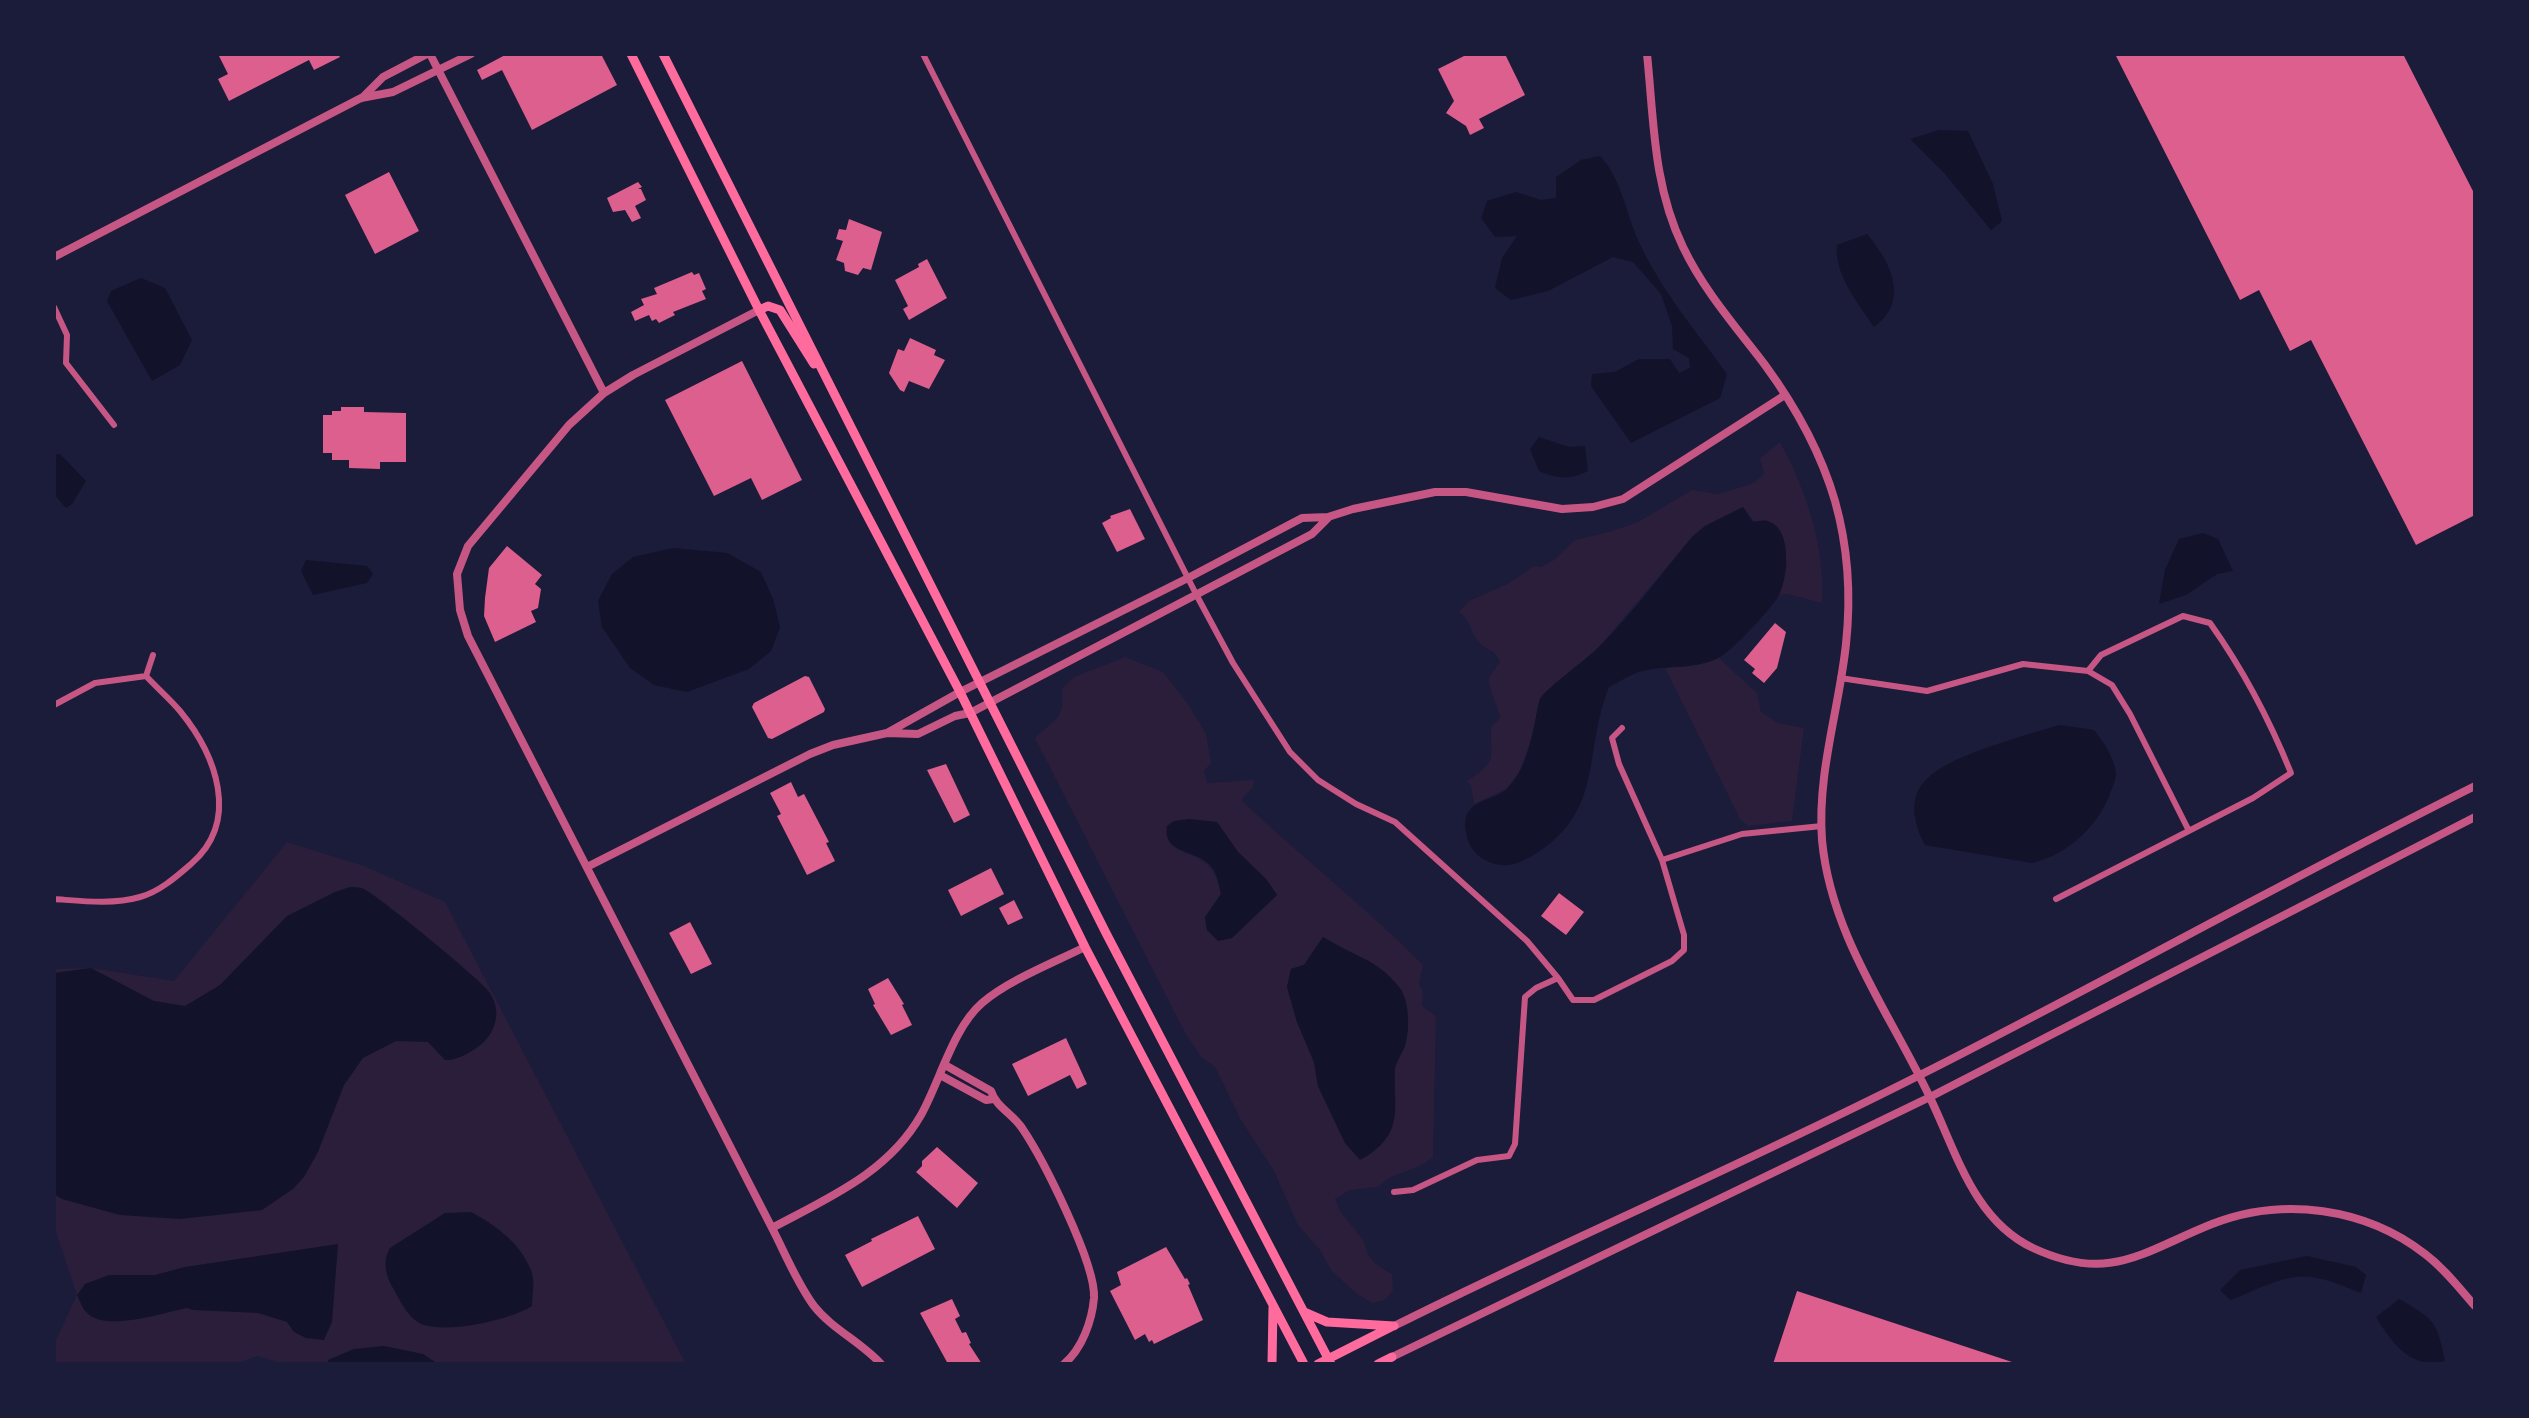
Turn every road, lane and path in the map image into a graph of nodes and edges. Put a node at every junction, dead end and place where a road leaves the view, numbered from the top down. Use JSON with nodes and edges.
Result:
{"nodes":[{"id":1,"x":429,"y":54,"type":"edge"},
{"id":2,"x":471,"y":54,"type":"edge"},
{"id":3,"x":631,"y":54,"type":"edge"},
{"id":4,"x":663,"y":54,"type":"edge"},
{"id":5,"x":923,"y":54,"type":"edge"},
{"id":6,"x":1647,"y":54,"type":"edge"},
{"id":7,"x":439,"y":71,"type":"junction"},
{"id":8,"x":361,"y":98,"type":"junction"},
{"id":9,"x":54,"y":257,"type":"edge"},
{"id":10,"x":54,"y":307,"type":"edge"},
{"id":11,"x":759,"y":310,"type":"junction"},
{"id":12,"x":604,"y":393,"type":"junction"},
{"id":13,"x":1785,"y":395,"type":"junction"},
{"id":14,"x":844,"y":411,"type":"junction"},
{"id":15,"x":114,"y":425,"type":"dead end"},
{"id":16,"x":1328,"y":517,"type":"junction"},
{"id":17,"x":1188,"y":578,"type":"junction"},
{"id":18,"x":1197,"y":596,"type":"junction"},
{"id":19,"x":153,"y":655,"type":"dead end"},
{"id":20,"x":2088,"y":671,"type":"junction"},
{"id":21,"x":146,"y":676,"type":"junction"},
{"id":22,"x":1840,"y":678,"type":"junction"},
{"id":23,"x":981,"y":681,"type":"junction"},
{"id":24,"x":960,"y":692,"type":"junction"},
{"id":25,"x":991,"y":703,"type":"junction"},
{"id":26,"x":54,"y":705,"type":"edge"},
{"id":27,"x":970,"y":713,"type":"junction"},
{"id":28,"x":1622,"y":728,"type":"dead end"},
{"id":29,"x":887,"y":733,"type":"junction"},
{"id":30,"x":2475,"y":786,"type":"edge"},
{"id":31,"x":2475,"y":817,"type":"edge"},
{"id":32,"x":1822,"y":826,"type":"junction"},
{"id":33,"x":2188,"y":829,"type":"junction"},
{"id":34,"x":1662,"y":860,"type":"junction"},
{"id":35,"x":587,"y":867,"type":"junction"},
{"id":36,"x":54,"y":899,"type":"edge"},
{"id":37,"x":2056,"y":899,"type":"dead end"},
{"id":38,"x":1085,"y":947,"type":"junction"},
{"id":39,"x":1558,"y":978,"type":"junction"},
{"id":40,"x":945,"y":1065,"type":"junction"},
{"id":41,"x":940,"y":1075,"type":"junction"},
{"id":42,"x":1919,"y":1076,"type":"junction"},
{"id":43,"x":1930,"y":1097,"type":"junction"},
{"id":44,"x":994,"y":1099,"type":"junction"},
{"id":45,"x":1394,"y":1192,"type":"dead end"},
{"id":46,"x":772,"y":1228,"type":"junction"},
{"id":47,"x":1273,"y":1304,"type":"junction"},
{"id":48,"x":2475,"y":1306,"type":"edge"},
{"id":49,"x":1304,"y":1312,"type":"junction"},
{"id":50,"x":1394,"y":1326,"type":"junction"},
{"id":51,"x":1390,"y":1360,"type":"edge"},
{"id":52,"x":1330,"y":1361,"type":"edge"},
{"id":53,"x":881,"y":1364,"type":"edge"},
{"id":54,"x":1064,"y":1364,"type":"edge"},
{"id":55,"x":1272,"y":1364,"type":"edge"},
{"id":56,"x":1304,"y":1364,"type":"edge"},
{"id":57,"x":1318,"y":1364,"type":"edge"},
{"id":58,"x":1378,"y":1364,"type":"edge"}],
"edges":[{"from":1,"to":7,"type":"street"},
{"from":1,"to":8,"type":"street"},
{"from":2,"to":7,"type":"street"},
{"from":3,"to":11,"type":"main road"},
{"from":4,"to":14,"type":"main road"},
{"from":5,"to":17,"type":"street"},
{"from":6,"to":13,"type":"street"},
{"from":7,"to":8,"type":"street"},
{"from":7,"to":12,"type":"street"},
{"from":8,"to":9,"type":"street"},
{"from":10,"to":15,"type":"street"},
{"from":11,"to":12,"type":"street"},
{"from":11,"to":14,"type":"main road"},
{"from":11,"to":24,"type":"main road"},
{"from":12,"to":35,"type":"street"},
{"from":13,"to":16,"type":"street"},
{"from":13,"to":22,"type":"street"},
{"from":14,"to":23,"type":"main road"},
{"from":16,"to":17,"type":"street"},
{"from":16,"to":18,"type":"street"},
{"from":17,"to":18,"type":"street"},
{"from":17,"to":23,"type":"street"},
{"from":18,"to":25,"type":"street"},
{"from":18,"to":39,"type":"street"},
{"from":19,"to":21,"type":"street"},
{"from":20,"to":22,"type":"street"},
{"from":20,"to":33,"type":"street"},
{"from":20,"to":33,"type":"street"},
{"from":21,"to":26,"type":"street"},
{"from":21,"to":36,"type":"street"},
{"from":22,"to":32,"type":"street"},
{"from":23,"to":24,"type":"street"},
{"from":23,"to":25,"type":"main road"},
{"from":24,"to":27,"type":"main road"},
{"from":24,"to":29,"type":"street"},
{"from":25,"to":27,"type":"street"},
{"from":25,"to":49,"type":"main road"},
{"from":27,"to":29,"type":"street"},
{"from":27,"to":38,"type":"main road"},
{"from":28,"to":34,"type":"street"},
{"from":29,"to":35,"type":"street"},
{"from":30,"to":42,"type":"street"},
{"from":31,"to":43,"type":"street"},
{"from":32,"to":34,"type":"street"},
{"from":32,"to":42,"type":"street"},
{"from":33,"to":37,"type":"street"},
{"from":34,"to":39,"type":"street"},
{"from":35,"to":46,"type":"street"},
{"from":38,"to":40,"type":"street"},
{"from":38,"to":47,"type":"main road"},
{"from":39,"to":45,"type":"street"},
{"from":40,"to":41,"type":"street"},
{"from":40,"to":44,"type":"street"},
{"from":41,"to":44,"type":"street"},
{"from":41,"to":46,"type":"street"},
{"from":42,"to":43,"type":"street"},
{"from":42,"to":50,"type":"street"},
{"from":43,"to":48,"type":"street"},
{"from":43,"to":51,"type":"street"},
{"from":44,"to":54,"type":"street"},
{"from":46,"to":53,"type":"street"},
{"from":47,"to":55,"type":"main road"},
{"from":47,"to":56,"type":"main road"},
{"from":49,"to":50,"type":"main road"},
{"from":49,"to":52,"type":"main road"},
{"from":50,"to":52,"type":"main road"},
{"from":51,"to":58,"type":"main road"},
{"from":52,"to":57,"type":"main road"}]}
